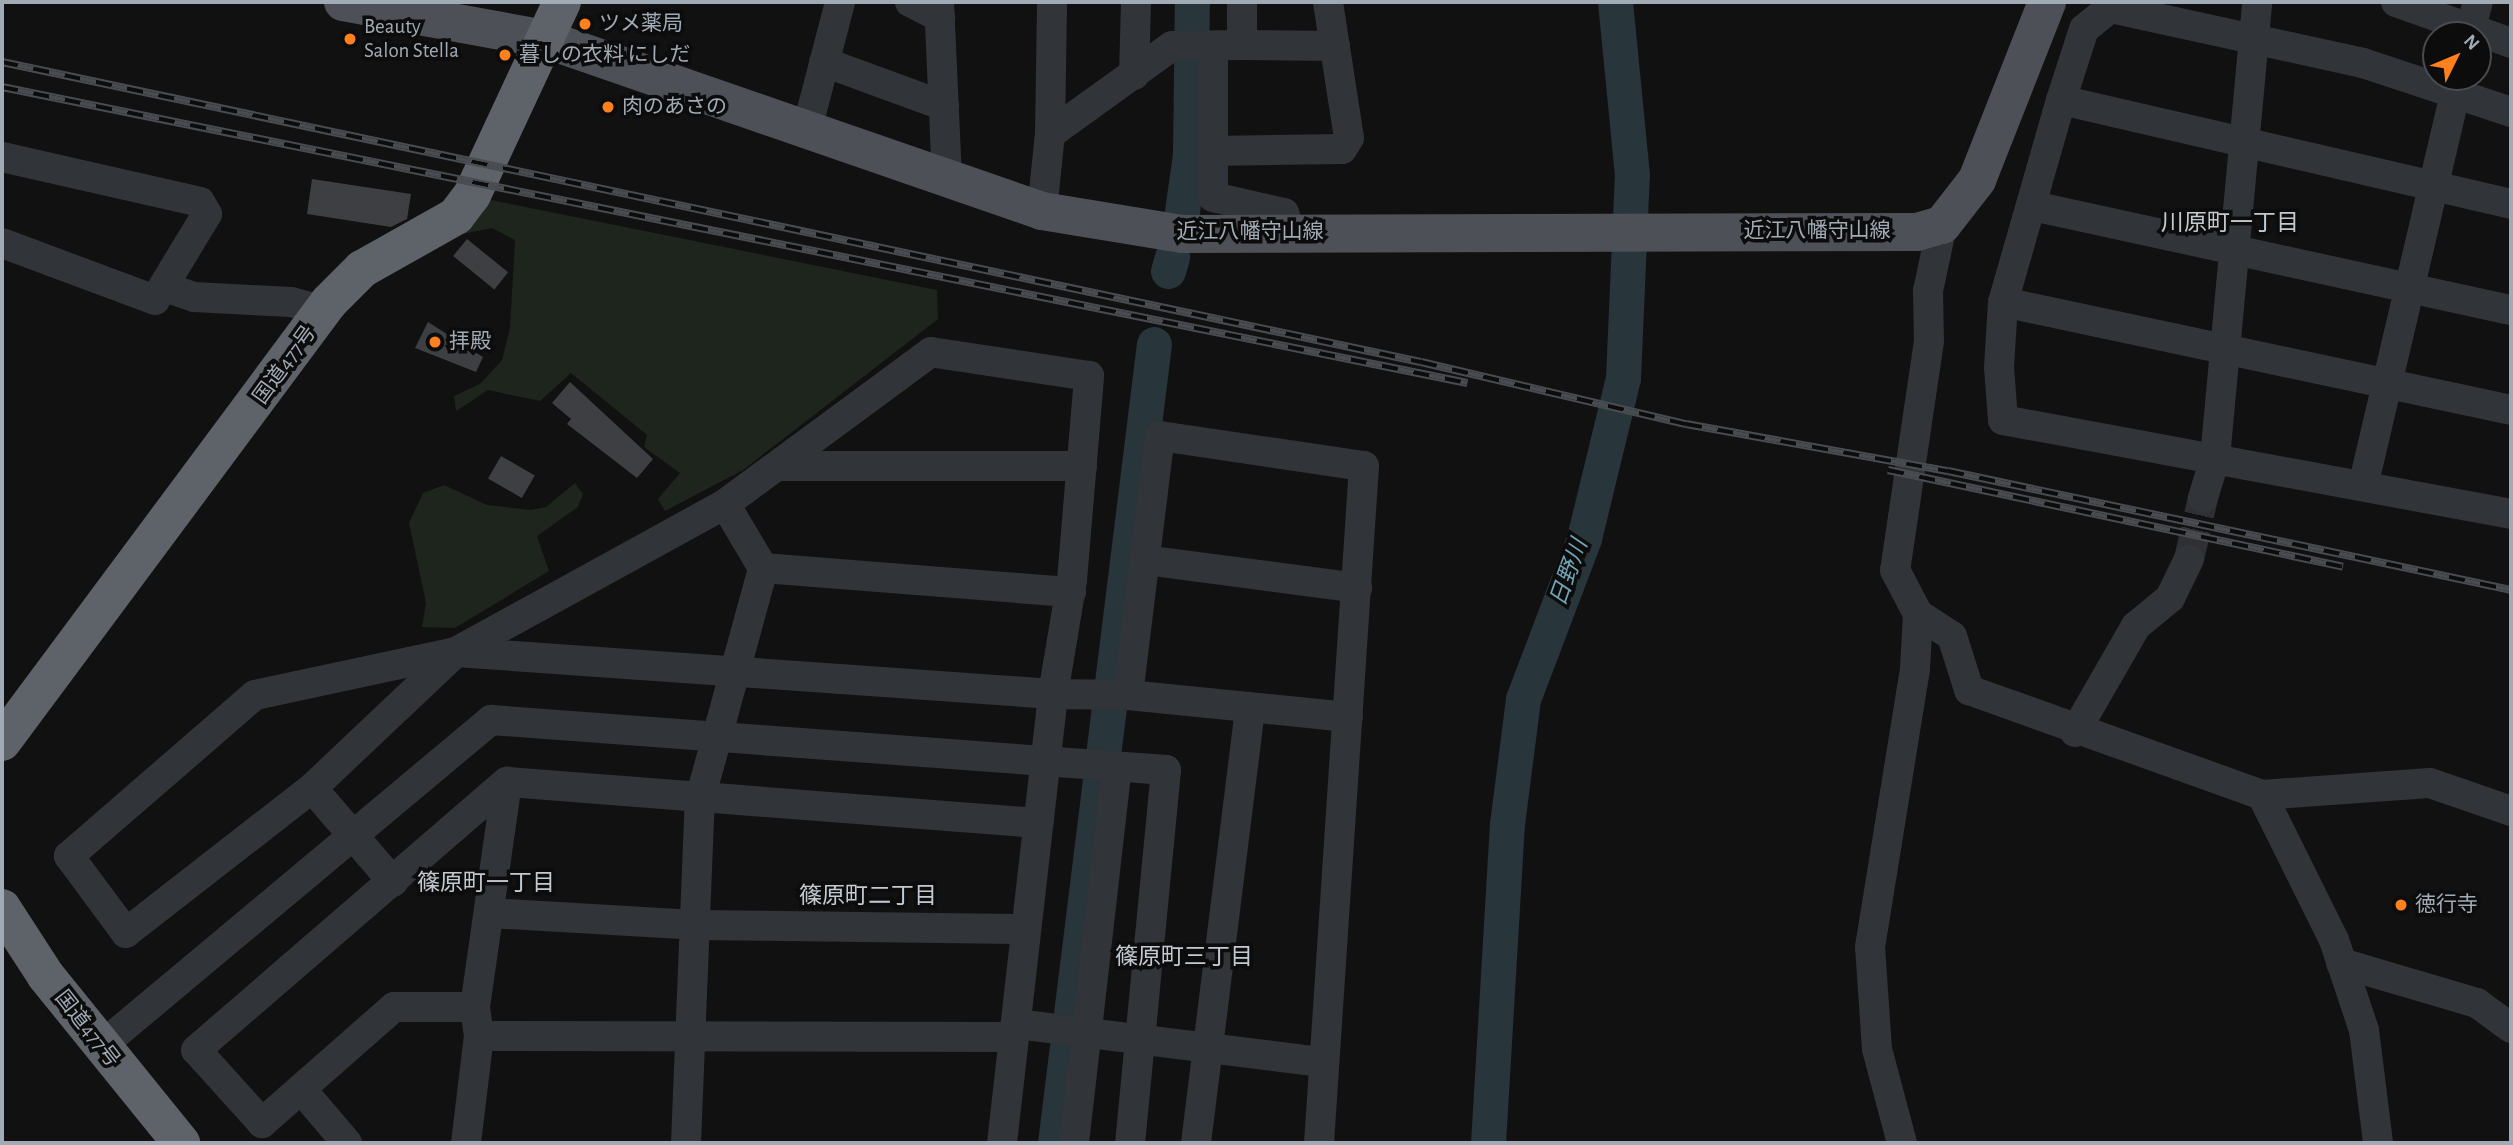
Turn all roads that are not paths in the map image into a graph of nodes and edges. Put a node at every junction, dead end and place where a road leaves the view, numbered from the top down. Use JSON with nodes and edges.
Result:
{"nodes":[{"id":1,"x":343,"y":2,"type":"edge"},
{"id":2,"x":562,"y":2,"type":"edge"},
{"id":3,"x":840,"y":2,"type":"edge"},
{"id":4,"x":910,"y":2,"type":"edge"},
{"id":5,"x":1052,"y":2,"type":"edge"},
{"id":6,"x":1136,"y":2,"type":"edge"},
{"id":7,"x":1242,"y":2,"type":"edge"},
{"id":8,"x":1328,"y":2,"type":"edge"},
{"id":9,"x":2047,"y":2,"type":"edge"},
{"id":10,"x":2257,"y":2,"type":"edge"},
{"id":11,"x":2396,"y":2,"type":"edge"},
{"id":12,"x":939,"y":9,"type":"edge"},
{"id":13,"x":2469,"y":21,"type":"edge"},
{"id":14,"x":2492,"y":32,"type":"edge"},
{"id":15,"x":545,"y":39,"type":"junction"},
{"id":16,"x":2253,"y":43,"type":"junction"},
{"id":17,"x":2511,"y":43,"type":"edge"},
{"id":18,"x":1209,"y":46,"type":"junction"},
{"id":19,"x":1335,"y":46,"type":"junction"},
{"id":20,"x":824,"y":62,"type":"junction"},
{"id":21,"x":1134,"y":75,"type":"junction"},
{"id":22,"x":2422,"y":76,"type":"edge"},
{"id":23,"x":2456,"y":91,"type":"edge"},
{"id":24,"x":2471,"y":91,"type":"edge"},
{"id":25,"x":2061,"y":100,"type":"junction"},
{"id":26,"x":944,"y":106,"type":"junction"},
{"id":27,"x":2511,"y":112,"type":"edge"},
{"id":28,"x":807,"y":129,"type":"junction"},
{"id":29,"x":1051,"y":134,"type":"junction"},
{"id":30,"x":2245,"y":142,"type":"junction"},
{"id":31,"x":1214,"y":151,"type":"junction"},
{"id":32,"x":2,"y":157,"type":"edge"},
{"id":33,"x":947,"y":178,"type":"junction"},
{"id":34,"x":2434,"y":186,"type":"junction"},
{"id":35,"x":2511,"y":204,"type":"edge"},
{"id":36,"x":2033,"y":206,"type":"junction"},
{"id":37,"x":1042,"y":211,"type":"junction"},
{"id":38,"x":1929,"y":228,"type":"junction"},
{"id":39,"x":1290,"y":232,"type":"junction"},
{"id":40,"x":2,"y":243,"type":"edge"},
{"id":41,"x":2235,"y":250,"type":"junction"},
{"id":42,"x":164,"y":287,"type":"junction"},
{"id":43,"x":2410,"y":288,"type":"junction"},
{"id":44,"x":2003,"y":302,"type":"junction"},
{"id":45,"x":2511,"y":310,"type":"edge"},
{"id":46,"x":324,"y":311,"type":"junction"},
{"id":47,"x":2225,"y":349,"type":"junction"},
{"id":48,"x":2388,"y":383,"type":"junction"},
{"id":49,"x":2511,"y":410,"type":"edge"},
{"id":50,"x":2216,"y":458,"type":"junction"},
{"id":51,"x":780,"y":466,"type":"junction"},
{"id":52,"x":1082,"y":466,"type":"junction"},
{"id":53,"x":2364,"y":482,"type":"junction"},
{"id":54,"x":2203,"y":498,"type":"tunnel mouth"},
{"id":55,"x":725,"y":504,"type":"junction"},
{"id":56,"x":2511,"y":514,"type":"edge"},
{"id":57,"x":2189,"y":559,"type":"tunnel mouth"},
{"id":58,"x":1145,"y":560,"type":"junction"},
{"id":59,"x":763,"y":568,"type":"junction"},
{"id":60,"x":1357,"y":588,"type":"junction"},
{"id":61,"x":1071,"y":592,"type":"junction"},
{"id":62,"x":1918,"y":614,"type":"junction"},
{"id":63,"x":456,"y":652,"type":"junction"},
{"id":64,"x":734,"y":670,"type":"junction"},
{"id":65,"x":1053,"y":694,"type":"junction"},
{"id":66,"x":1116,"y":695,"type":"junction"},
{"id":67,"x":1250,"y":708,"type":"junction"},
{"id":68,"x":1348,"y":717,"type":"junction"},
{"id":69,"x":2075,"y":732,"type":"junction"},
{"id":70,"x":717,"y":737,"type":"junction"},
{"id":71,"x":2,"y":742,"type":"edge"},
{"id":72,"x":1045,"y":762,"type":"junction"},
{"id":73,"x":1107,"y":766,"type":"junction"},
{"id":74,"x":507,"y":782,"type":"junction"},
{"id":75,"x":312,"y":788,"type":"junction"},
{"id":76,"x":2262,"y":794,"type":"junction"},
{"id":77,"x":700,"y":799,"type":"junction"},
{"id":78,"x":2511,"y":811,"type":"edge"},
{"id":79,"x":1038,"y":823,"type":"junction"},
{"id":80,"x":352,"y":835,"type":"junction"},
{"id":81,"x":393,"y":882,"type":"junction"},
{"id":82,"x":2,"y":908,"type":"edge"},
{"id":83,"x":489,"y":913,"type":"junction"},
{"id":84,"x":695,"y":925,"type":"junction"},
{"id":85,"x":1026,"y":929,"type":"junction"},
{"id":86,"x":2341,"y":963,"type":"junction"},
{"id":87,"x":477,"y":1021,"type":"junction"},
{"id":88,"x":2511,"y":1028,"type":"edge"},
{"id":89,"x":1015,"y":1030,"type":"junction"},
{"id":90,"x":1075,"y":1032,"type":"junction"},
{"id":91,"x":690,"y":1040,"type":"junction"},
{"id":92,"x":1143,"y":1040,"type":"junction"},
{"id":93,"x":100,"y":1047,"type":"junction"},
{"id":94,"x":1208,"y":1047,"type":"junction"},
{"id":95,"x":1322,"y":1062,"type":"junction"},
{"id":96,"x":301,"y":1088,"type":"junction"},
{"id":97,"x":181,"y":1143,"type":"edge"},
{"id":98,"x":347,"y":1143,"type":"edge"},
{"id":99,"x":466,"y":1143,"type":"edge"},
{"id":100,"x":686,"y":1143,"type":"edge"},
{"id":101,"x":1002,"y":1143,"type":"edge"},
{"id":102,"x":1074,"y":1143,"type":"edge"},
{"id":103,"x":1130,"y":1143,"type":"edge"},
{"id":104,"x":1196,"y":1143,"type":"edge"},
{"id":105,"x":1319,"y":1143,"type":"edge"},
{"id":106,"x":1902,"y":1143,"type":"edge"},
{"id":107,"x":2378,"y":1143,"type":"edge"}],
"edges":[{"from":1,"to":15,"type":"main road","name":"近江八幡守山線"},
{"from":2,"to":15,"type":"highway","name":"国道477号"},
{"from":3,"to":20,"type":"street"},
{"from":4,"to":12,"type":"street"},
{"from":5,"to":29,"type":"street"},
{"from":6,"to":21,"type":"street"},
{"from":7,"to":18,"type":"street"},
{"from":8,"to":19,"type":"street"},
{"from":9,"to":38,"type":"main road"},
{"from":10,"to":16,"type":"street"},
{"from":11,"to":13,"type":"street"},
{"from":12,"to":26,"type":"street"},
{"from":14,"to":17,"type":"street"},
{"from":15,"to":28,"type":"main road","name":"近江八幡守山線"},
{"from":15,"to":46,"type":"highway","name":"国道477号"},
{"from":16,"to":22,"type":"street"},
{"from":16,"to":25,"type":"street"},
{"from":16,"to":30,"type":"street"},
{"from":18,"to":19,"type":"street"},
{"from":18,"to":21,"type":"street"},
{"from":18,"to":31,"type":"street"},
{"from":19,"to":31,"type":"street"},
{"from":20,"to":26,"type":"street"},
{"from":20,"to":28,"type":"street"},
{"from":21,"to":29,"type":"street"},
{"from":23,"to":34,"type":"street"},
{"from":24,"to":27,"type":"street"},
{"from":25,"to":30,"type":"street"},
{"from":25,"to":36,"type":"street"},
{"from":26,"to":33,"type":"street"},
{"from":28,"to":33,"type":"main road","name":"近江八幡守山線"},
{"from":29,"to":37,"type":"street"},
{"from":30,"to":34,"type":"street"},
{"from":30,"to":41,"type":"street"},
{"from":31,"to":39,"type":"street"},
{"from":32,"to":42,"type":"street"},
{"from":33,"to":37,"type":"main road","name":"近江八幡守山線"},
{"from":34,"to":35,"type":"street"},
{"from":34,"to":43,"type":"street"},
{"from":36,"to":41,"type":"street"},
{"from":36,"to":44,"type":"street"},
{"from":37,"to":39,"type":"main road","name":"近江八幡守山線"},
{"from":38,"to":39,"type":"main road","name":"近江八幡守山線"},
{"from":38,"to":62,"type":"street"},
{"from":40,"to":42,"type":"street"},
{"from":41,"to":43,"type":"street"},
{"from":41,"to":47,"type":"street"},
{"from":42,"to":46,"type":"street"},
{"from":43,"to":45,"type":"street"},
{"from":43,"to":48,"type":"street"},
{"from":44,"to":47,"type":"street"},
{"from":44,"to":50,"type":"street"},
{"from":46,"to":71,"type":"highway","name":"国道477号"},
{"from":47,"to":48,"type":"street"},
{"from":47,"to":50,"type":"street"},
{"from":48,"to":49,"type":"street"},
{"from":48,"to":53,"type":"street"},
{"from":50,"to":53,"type":"street"},
{"from":50,"to":54,"type":"street"},
{"from":51,"to":52,"type":"street"},
{"from":51,"to":52,"type":"street"},
{"from":51,"to":55,"type":"street"},
{"from":52,"to":61,"type":"street"},
{"from":53,"to":56,"type":"street"},
{"from":55,"to":59,"type":"street"},
{"from":55,"to":63,"type":"street"},
{"from":57,"to":69,"type":"street"},
{"from":58,"to":60,"type":"street"},
{"from":58,"to":60,"type":"street"},
{"from":58,"to":66,"type":"street"},
{"from":59,"to":61,"type":"street"},
{"from":59,"to":64,"type":"street"},
{"from":60,"to":68,"type":"street"},
{"from":61,"to":65,"type":"street"},
{"from":62,"to":69,"type":"street"},
{"from":62,"to":106,"type":"street"},
{"from":63,"to":64,"type":"street"},
{"from":63,"to":75,"type":"street"},
{"from":63,"to":75,"type":"street"},
{"from":64,"to":65,"type":"street"},
{"from":64,"to":70,"type":"street"},
{"from":65,"to":66,"type":"street"},
{"from":65,"to":72,"type":"street"},
{"from":66,"to":67,"type":"street"},
{"from":67,"to":68,"type":"street"},
{"from":67,"to":94,"type":"street"},
{"from":68,"to":95,"type":"street"},
{"from":69,"to":76,"type":"street"},
{"from":70,"to":72,"type":"street"},
{"from":70,"to":77,"type":"street"},
{"from":70,"to":80,"type":"street"},
{"from":72,"to":73,"type":"street"},
{"from":72,"to":79,"type":"street"},
{"from":73,"to":90,"type":"street"},
{"from":73,"to":92,"type":"street"},
{"from":74,"to":77,"type":"street"},
{"from":74,"to":81,"type":"street"},
{"from":74,"to":83,"type":"street"},
{"from":75,"to":80,"type":"street"},
{"from":76,"to":78,"type":"street"},
{"from":76,"to":86,"type":"street"},
{"from":77,"to":79,"type":"street"},
{"from":77,"to":84,"type":"street"},
{"from":79,"to":85,"type":"street"},
{"from":80,"to":81,"type":"street"},
{"from":80,"to":93,"type":"street"},
{"from":81,"to":96,"type":"street"},
{"from":82,"to":93,"type":"highway","name":"国道477号"},
{"from":83,"to":84,"type":"street"},
{"from":83,"to":87,"type":"street"},
{"from":84,"to":85,"type":"street"},
{"from":84,"to":91,"type":"street"},
{"from":85,"to":89,"type":"street"},
{"from":86,"to":88,"type":"street"},
{"from":86,"to":107,"type":"street"},
{"from":87,"to":91,"type":"street"},
{"from":87,"to":96,"type":"street"},
{"from":87,"to":99,"type":"street"},
{"from":89,"to":90,"type":"street"},
{"from":89,"to":91,"type":"street"},
{"from":89,"to":101,"type":"street"},
{"from":90,"to":92,"type":"street"},
{"from":90,"to":102,"type":"street"},
{"from":91,"to":100,"type":"street"},
{"from":92,"to":94,"type":"street"},
{"from":92,"to":103,"type":"street"},
{"from":93,"to":97,"type":"highway","name":"国道477号"},
{"from":94,"to":95,"type":"street"},
{"from":94,"to":104,"type":"street"},
{"from":95,"to":105,"type":"street"},
{"from":96,"to":98,"type":"street"}]}
